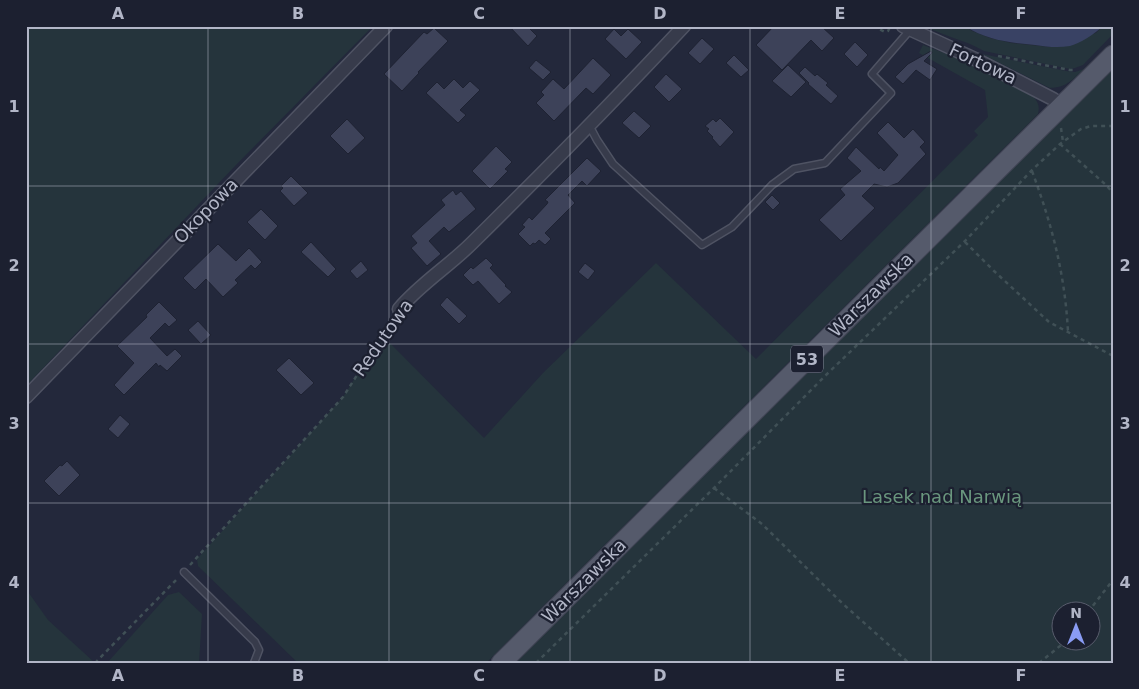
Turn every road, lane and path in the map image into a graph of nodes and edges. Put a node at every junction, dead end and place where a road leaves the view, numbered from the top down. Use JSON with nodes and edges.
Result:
{"nodes":[{"id":1,"x":386,"y":26,"type":"edge"},
{"id":2,"x":684,"y":26,"type":"edge"},
{"id":3,"x":873,"y":26,"type":"edge"},
{"id":4,"x":890,"y":27,"type":"edge"},
{"id":5,"x":906,"y":28,"type":"edge"},
{"id":6,"x":992,"y":54,"type":"dead end"},
{"id":7,"x":1113,"y":54,"type":"edge"},
{"id":8,"x":1080,"y":68,"type":"dead end"},
{"id":9,"x":1062,"y":105,"type":"junction"},
{"id":10,"x":589,"y":125,"type":"junction"},
{"id":11,"x":1113,"y":126,"type":"edge"},
{"id":12,"x":1060,"y":144,"type":"junction"},
{"id":13,"x":1032,"y":170,"type":"junction"},
{"id":14,"x":1113,"y":193,"type":"edge"},
{"id":15,"x":965,"y":241,"type":"junction"},
{"id":16,"x":399,"y":309,"type":"joint"},
{"id":17,"x":1068,"y":332,"type":"junction"},
{"id":18,"x":1113,"y":356,"type":"edge"},
{"id":19,"x":26,"y":397,"type":"edge"},
{"id":20,"x":714,"y":488,"type":"junction"},
{"id":21,"x":184,"y":572,"type":"junction"},
{"id":22,"x":1113,"y":580,"type":"edge"},
{"id":23,"x":1096,"y":602,"type":"edge"},
{"id":24,"x":1052,"y":652,"type":"edge"},
{"id":25,"x":95,"y":663,"type":"edge"},
{"id":26,"x":254,"y":663,"type":"edge"},
{"id":27,"x":501,"y":663,"type":"edge"},
{"id":28,"x":536,"y":663,"type":"edge"},
{"id":29,"x":909,"y":663,"type":"edge"},
{"id":30,"x":1038,"y":663,"type":"edge"}],
"edges":[{"from":1,"to":19,"type":"street","name":"Okopowa"},
{"from":2,"to":10,"type":"street","name":"Redutowa"},
{"from":3,"to":4,"type":"path"},
{"from":5,"to":9,"type":"street","name":"Fortowa"},
{"from":5,"to":10,"type":"lane"},
{"from":6,"to":8,"type":"path"},
{"from":7,"to":9,"type":"main road","name":"Warszawska","number":"53"},
{"from":9,"to":27,"type":"main road","name":"Warszawska","number":"53"},
{"from":10,"to":16,"type":"street","name":"Redutowa"},
{"from":11,"to":12,"type":"path"},
{"from":12,"to":13,"type":"path"},
{"from":12,"to":14,"type":"path"},
{"from":13,"to":15,"type":"path"},
{"from":13,"to":17,"type":"path"},
{"from":15,"to":17,"type":"path"},
{"from":15,"to":20,"type":"path"},
{"from":16,"to":21,"type":"path","name":"Redutowa"},
{"from":17,"to":18,"type":"path"},
{"from":20,"to":28,"type":"path"},
{"from":20,"to":29,"type":"path"},
{"from":21,"to":25,"type":"path","name":"Redutowa"},
{"from":21,"to":26,"type":"lane"},
{"from":22,"to":23,"type":"path"},
{"from":24,"to":30,"type":"path"}]}
